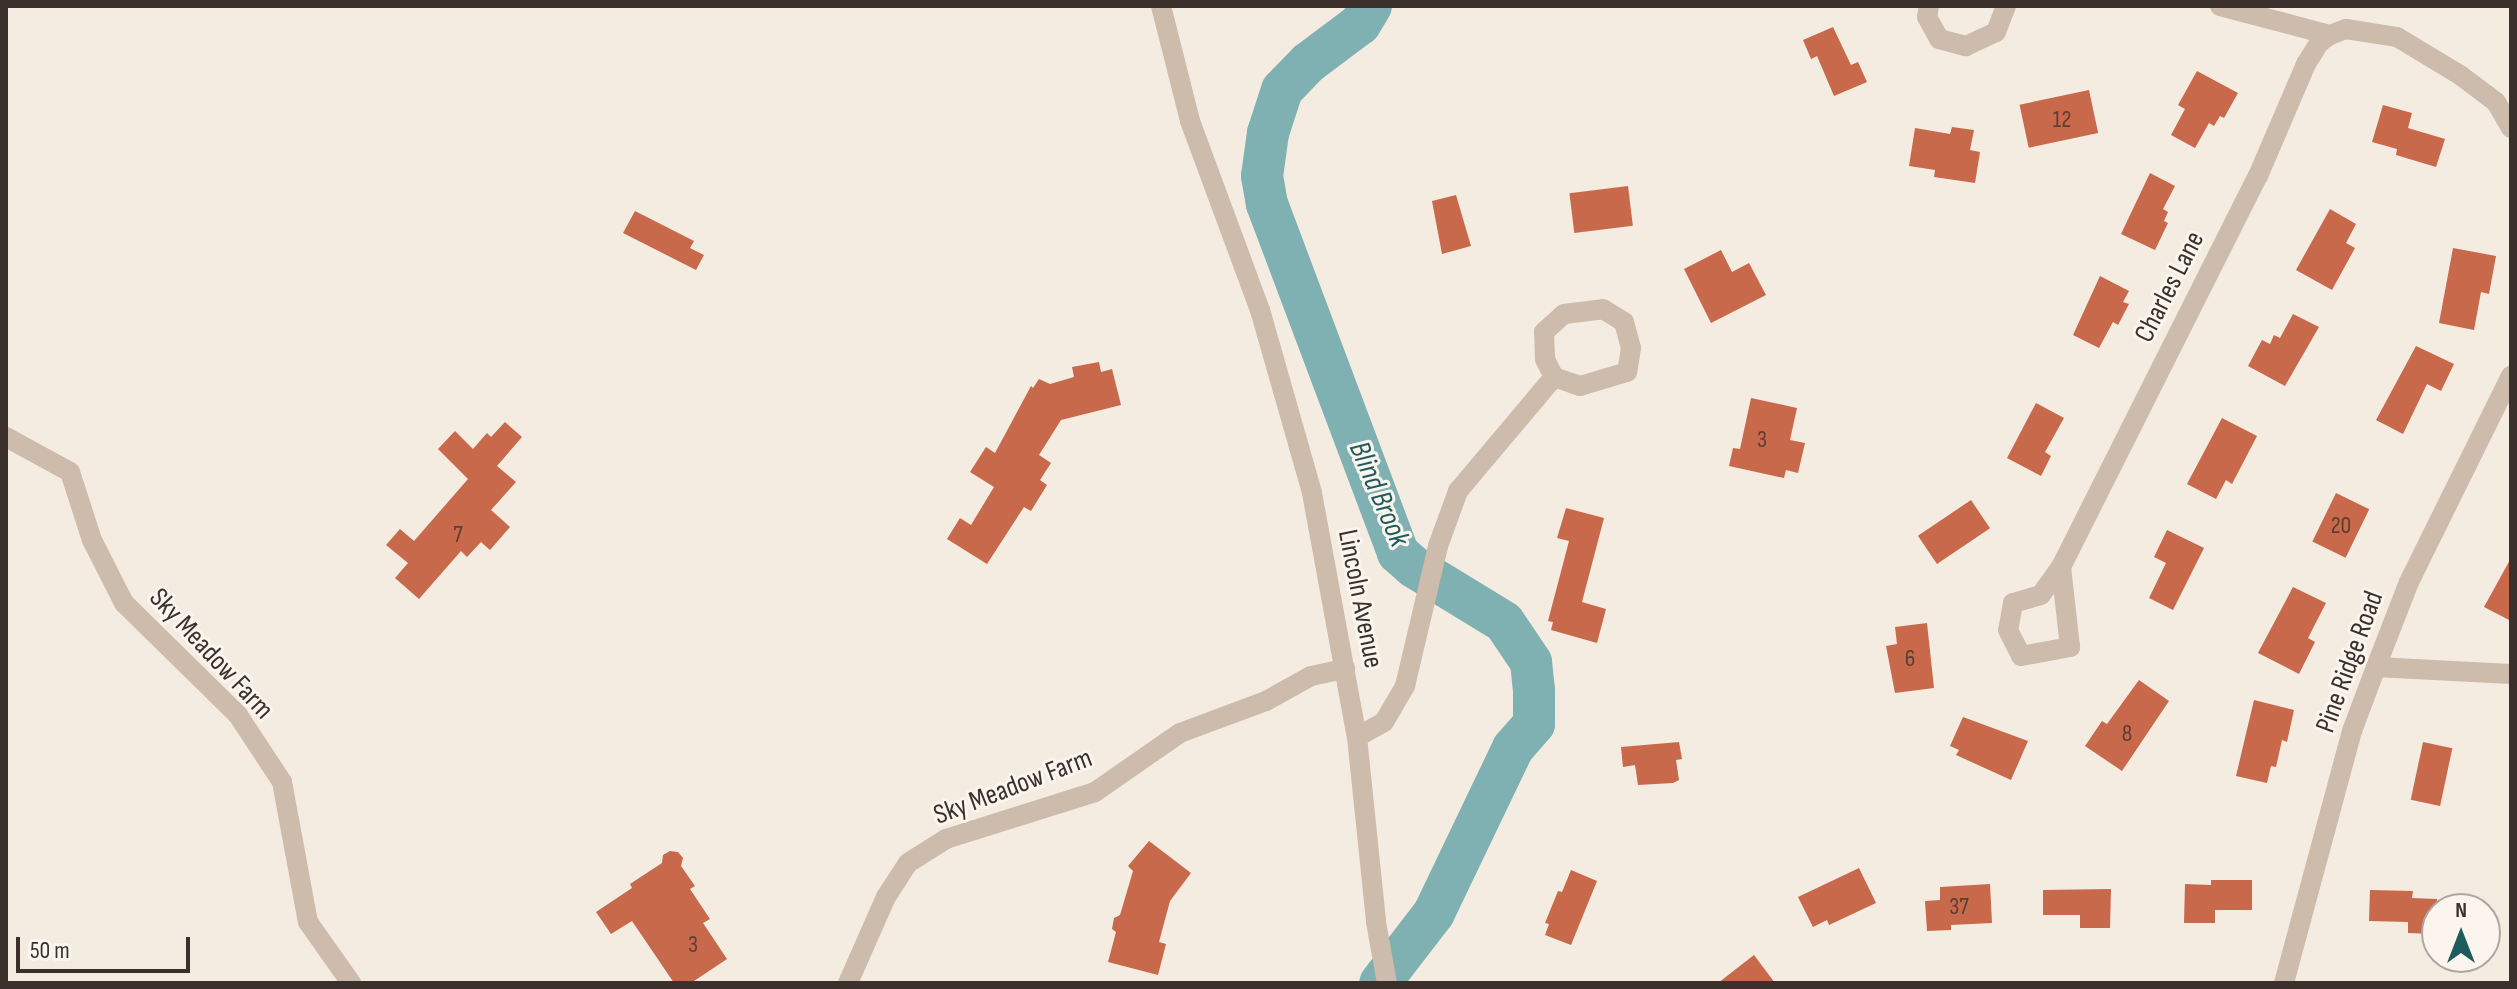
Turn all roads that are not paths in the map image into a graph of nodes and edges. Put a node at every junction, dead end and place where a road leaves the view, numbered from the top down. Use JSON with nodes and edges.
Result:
{"nodes":[{"id":1,"x":1161,"y":6,"type":"edge"},
{"id":2,"x":1929,"y":6,"type":"edge"},
{"id":3,"x":2006,"y":6,"type":"edge"},
{"id":4,"x":2220,"y":6,"type":"edge"},
{"id":5,"x":2330,"y":35,"type":"junction"},
{"id":6,"x":2511,"y":128,"type":"edge"},
{"id":7,"x":2511,"y":376,"type":"edge"},
{"id":8,"x":1554,"y":377,"type":"junction"},
{"id":9,"x":6,"y":437,"type":"edge"},
{"id":10,"x":2061,"y":567,"type":"dead end"},
{"id":11,"x":2376,"y":667,"type":"junction"},
{"id":12,"x":1345,"y":669,"type":"junction"},
{"id":13,"x":2511,"y":674,"type":"edge"},
{"id":14,"x":1357,"y":737,"type":"junction"},
{"id":15,"x":351,"y":983,"type":"edge"},
{"id":16,"x":848,"y":983,"type":"edge"},
{"id":17,"x":1387,"y":983,"type":"edge"},
{"id":18,"x":2284,"y":983,"type":"edge"}],
"edges":[{"from":1,"to":12,"type":"street","name":"Lincoln Avenue"},
{"from":2,"to":3,"type":"street"},
{"from":4,"to":5,"type":"street"},
{"from":5,"to":6,"type":"street"},
{"from":5,"to":10,"type":"street","name":"Charles Lane"},
{"from":7,"to":11,"type":"street","name":"Pine Ridge Road"},
{"from":8,"to":8,"type":"street"},
{"from":8,"to":14,"type":"street"},
{"from":9,"to":15,"type":"street","name":"Sky Meadow Farm"},
{"from":11,"to":13,"type":"street"},
{"from":11,"to":18,"type":"street","name":"Pine Ridge Road"},
{"from":12,"to":14,"type":"street","name":"Lincoln Avenue"},
{"from":12,"to":16,"type":"street","name":"Sky Meadow Farm"},
{"from":14,"to":17,"type":"street","name":"Lincoln Avenue"}]}
